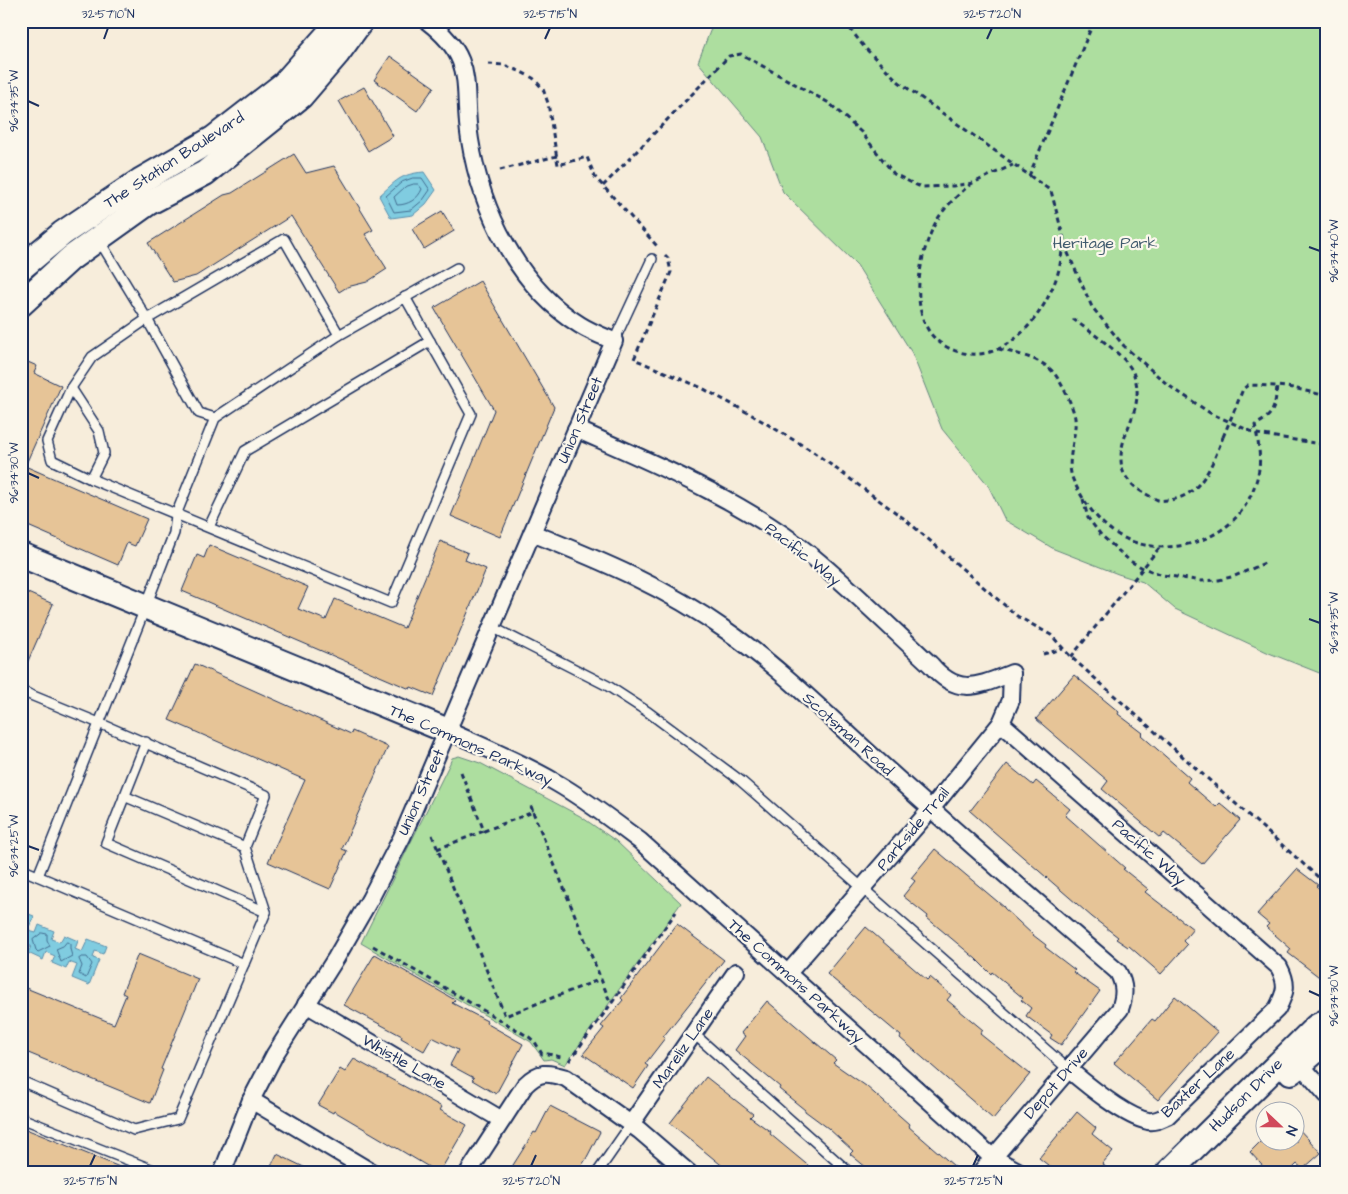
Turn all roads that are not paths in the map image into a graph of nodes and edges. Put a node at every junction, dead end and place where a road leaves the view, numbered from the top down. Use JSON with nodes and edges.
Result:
{"nodes":[{"id":1,"x":340,"y":21,"type":"edge"},
{"id":2,"x":361,"y":21,"type":"edge"},
{"id":3,"x":427,"y":21,"type":"edge"},
{"id":4,"x":92,"y":229,"type":"junction"},
{"id":5,"x":652,"y":259,"type":"dead end"},
{"id":6,"x":21,"y":268,"type":"edge"},
{"id":7,"x":457,"y":268,"type":"dead end"},
{"id":8,"x":405,"y":297,"type":"junction"},
{"id":9,"x":21,"y":304,"type":"edge"},
{"id":10,"x":147,"y":319,"type":"junction"},
{"id":11,"x":339,"y":335,"type":"junction"},
{"id":12,"x":430,"y":341,"type":"junction"},
{"id":13,"x":614,"y":341,"type":"junction"},
{"id":14,"x":70,"y":388,"type":"junction"},
{"id":15,"x":215,"y":418,"type":"junction"},
{"id":16,"x":576,"y":429,"type":"junction"},
{"id":17,"x":91,"y":479,"type":"junction"},
{"id":18,"x":176,"y":515,"type":"junction"},
{"id":19,"x":209,"y":528,"type":"junction"},
{"id":20,"x":532,"y":533,"type":"junction"},
{"id":21,"x":21,"y":556,"type":"edge"},
{"id":22,"x":146,"y":606,"type":"junction"},
{"id":23,"x":492,"y":627,"type":"junction"},
{"id":24,"x":1012,"y":673,"type":"joint"},
{"id":25,"x":21,"y":691,"type":"edge"},
{"id":26,"x":99,"y":723,"type":"junction"},
{"id":27,"x":1001,"y":723,"type":"junction"},
{"id":28,"x":448,"y":731,"type":"junction"},
{"id":29,"x":146,"y":742,"type":"junction"},
{"id":30,"x":124,"y":796,"type":"junction"},
{"id":31,"x":930,"y":809,"type":"junction"},
{"id":32,"x":245,"y":847,"type":"junction"},
{"id":33,"x":21,"y":869,"type":"edge"},
{"id":34,"x":38,"y":876,"type":"junction"},
{"id":35,"x":862,"y":888,"type":"junction"},
{"id":36,"x":266,"y":912,"type":"junction"},
{"id":37,"x":244,"y":964,"type":"junction"},
{"id":38,"x":736,"y":972,"type":"dead end"},
{"id":39,"x":788,"y":973,"type":"junction"},
{"id":40,"x":1286,"y":988,"type":"joint"},
{"id":41,"x":1124,"y":989,"type":"joint"},
{"id":42,"x":306,"y":1004,"type":"junction"},
{"id":43,"x":1326,"y":1029,"type":"edge"},
{"id":44,"x":693,"y":1033,"type":"junction"},
{"id":45,"x":1295,"y":1058,"type":"junction"},
{"id":46,"x":1068,"y":1069,"type":"junction"},
{"id":47,"x":21,"y":1081,"type":"edge"},
{"id":48,"x":1327,"y":1095,"type":"edge"},
{"id":49,"x":251,"y":1100,"type":"junction"},
{"id":50,"x":21,"y":1118,"type":"edge"},
{"id":51,"x":502,"y":1120,"type":"junction"},
{"id":52,"x":630,"y":1124,"type":"junction"},
{"id":53,"x":992,"y":1157,"type":"junction"},
{"id":54,"x":353,"y":1168,"type":"edge"},
{"id":55,"x":161,"y":1173,"type":"edge"},
{"id":56,"x":222,"y":1173,"type":"edge"},
{"id":57,"x":373,"y":1173,"type":"edge"},
{"id":58,"x":468,"y":1173,"type":"edge"},
{"id":59,"x":597,"y":1173,"type":"edge"},
{"id":60,"x":689,"y":1173,"type":"edge"},
{"id":61,"x":850,"y":1173,"type":"edge"},
{"id":62,"x":980,"y":1173,"type":"edge"},
{"id":63,"x":1005,"y":1173,"type":"edge"},
{"id":64,"x":1022,"y":1173,"type":"edge"},
{"id":65,"x":1168,"y":1173,"type":"edge"},
{"id":66,"x":1188,"y":1173,"type":"edge"}],
"edges":[{"from":1,"to":4,"type":"street","name":"The Station Boulevard"},
{"from":2,"to":4,"type":"street","name":"The Station Boulevard"},
{"from":3,"to":13,"type":"street"},
{"from":4,"to":6,"type":"street","name":"The Station Boulevard"},
{"from":4,"to":9,"type":"street","name":"The Station Boulevard"},
{"from":4,"to":10,"type":"lane"},
{"from":5,"to":13,"type":"lane"},
{"from":7,"to":8,"type":"lane"},
{"from":8,"to":11,"type":"lane"},
{"from":8,"to":12,"type":"lane"},
{"from":10,"to":11,"type":"lane"},
{"from":10,"to":14,"type":"lane"},
{"from":10,"to":15,"type":"lane"},
{"from":11,"to":15,"type":"lane"},
{"from":12,"to":19,"type":"lane"},
{"from":12,"to":19,"type":"lane"},
{"from":13,"to":16,"type":"street","name":"Union Street"},
{"from":14,"to":17,"type":"lane"},
{"from":14,"to":17,"type":"lane"},
{"from":15,"to":18,"type":"lane"},
{"from":16,"to":20,"type":"street","name":"Union Street"},
{"from":16,"to":24,"type":"street","name":"Pacific Way"},
{"from":17,"to":18,"type":"lane"},
{"from":18,"to":19,"type":"lane"},
{"from":18,"to":22,"type":"lane"},
{"from":20,"to":23,"type":"street","name":"Union Street"},
{"from":20,"to":31,"type":"street","name":"Scotsman Road"},
{"from":21,"to":22,"type":"street","name":"The Commons Parkway"},
{"from":22,"to":26,"type":"lane"},
{"from":22,"to":28,"type":"street","name":"The Commons Parkway"},
{"from":23,"to":28,"type":"street","name":"Union Street"},
{"from":23,"to":35,"type":"lane"},
{"from":24,"to":27,"type":"street","name":"Parkside Trail"},
{"from":25,"to":26,"type":"lane"},
{"from":26,"to":29,"type":"lane"},
{"from":26,"to":34,"type":"lane"},
{"from":27,"to":31,"type":"street","name":"Parkside Trail"},
{"from":27,"to":40,"type":"street","name":"Pacific Way"},
{"from":28,"to":39,"type":"street","name":"The Commons Parkway"},
{"from":28,"to":42,"type":"street","name":"Union Street"},
{"from":29,"to":30,"type":"lane"},
{"from":29,"to":32,"type":"lane"},
{"from":30,"to":32,"type":"lane"},
{"from":30,"to":36,"type":"lane"},
{"from":31,"to":35,"type":"street","name":"Parkside Trail"},
{"from":31,"to":41,"type":"street","name":"Scotsman Road"},
{"from":32,"to":36,"type":"lane"},
{"from":33,"to":34,"type":"lane"},
{"from":34,"to":37,"type":"lane"},
{"from":35,"to":39,"type":"street","name":"Parkside Trail"},
{"from":35,"to":46,"type":"lane"},
{"from":36,"to":37,"type":"lane"},
{"from":37,"to":47,"type":"lane"},
{"from":38,"to":44,"type":"street","name":"Mareliz Lane"},
{"from":39,"to":53,"type":"street","name":"The Commons Parkway"},
{"from":40,"to":46,"type":"street","name":"Baxter Lane"},
{"from":41,"to":46,"type":"street","name":"Depot Drive"},
{"from":42,"to":49,"type":"street","name":"Union Street"},
{"from":42,"to":51,"type":"street","name":"Whistle Lane"},
{"from":43,"to":45,"type":"street","name":"Hudson Drive"},
{"from":44,"to":52,"type":"street","name":"Mareliz Lane"},
{"from":44,"to":61,"type":"lane"},
{"from":45,"to":48,"type":"street"},
{"from":45,"to":65,"type":"street","name":"Hudson Drive"},
{"from":45,"to":66,"type":"street","name":"Hudson Drive"},
{"from":46,"to":53,"type":"street","name":"Depot Drive"},
{"from":49,"to":54,"type":"street"},
{"from":49,"to":56,"type":"street","name":"Union Street"},
{"from":50,"to":55,"type":"lane"},
{"from":51,"to":52,"type":"street"},
{"from":51,"to":58,"type":"street"},
{"from":52,"to":59,"type":"lane"},
{"from":52,"to":60,"type":"street"},
{"from":53,"to":62,"type":"street","name":"Depot Drive"},
{"from":53,"to":63,"type":"street","name":"The Commons Parkway"},
{"from":53,"to":64,"type":"street","name":"The Commons Parkway"},
{"from":54,"to":57,"type":"street"}]}
